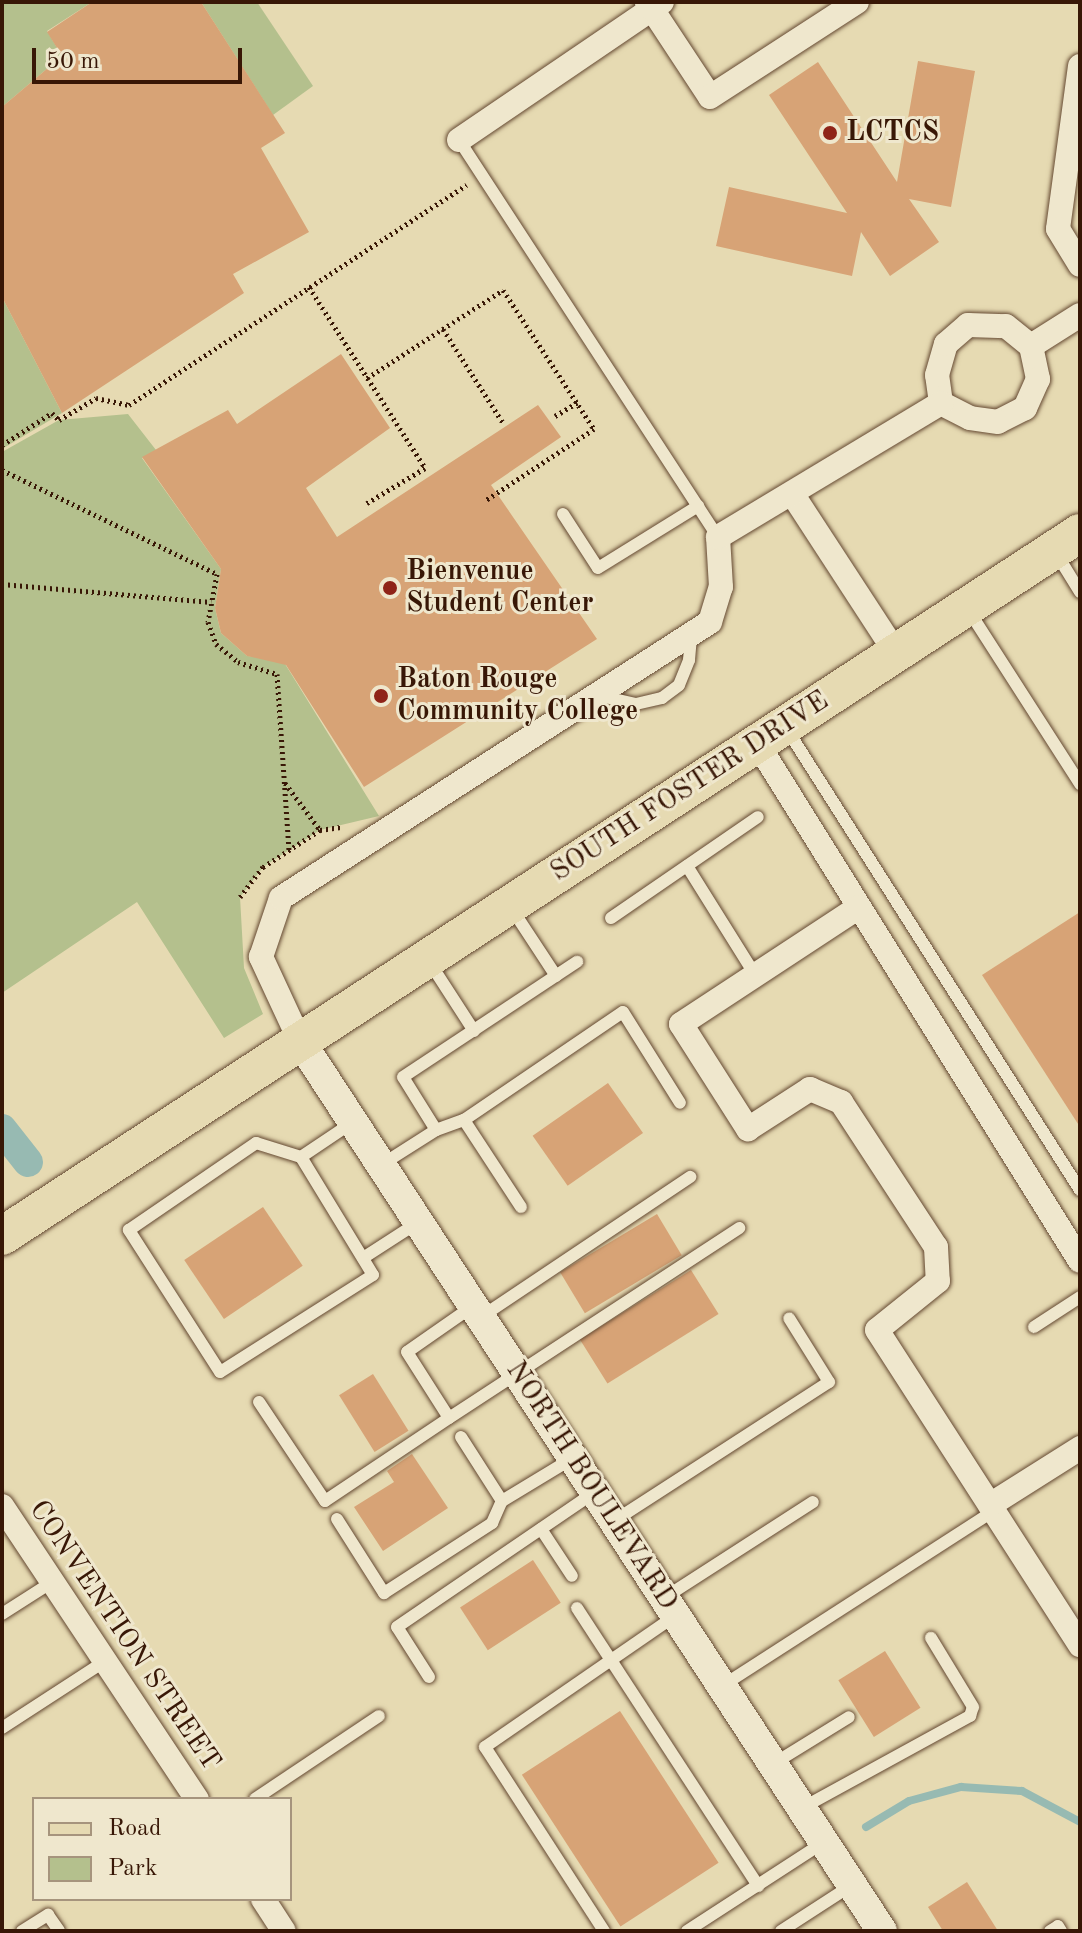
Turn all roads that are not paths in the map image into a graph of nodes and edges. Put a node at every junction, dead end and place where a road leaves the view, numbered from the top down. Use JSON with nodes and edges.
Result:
{"nodes":[{"id":1,"x":857,"y":2,"type":"edge"},
{"id":2,"x":654,"y":4,"type":"edge"},
{"id":3,"x":1080,"y":66,"type":"edge"},
{"id":4,"x":459,"y":140,"type":"joint"},
{"id":5,"x":1080,"y":265,"type":"edge"},
{"id":6,"x":1080,"y":315,"type":"edge"},
{"id":7,"x":1031,"y":346,"type":"junction"},
{"id":8,"x":941,"y":403,"type":"junction"},
{"id":9,"x":793,"y":495,"type":"junction"},
{"id":10,"x":698,"y":506,"type":"junction"},
{"id":11,"x":563,"y":514,"type":"dead end"},
{"id":12,"x":718,"y":537,"type":"junction"},
{"id":13,"x":1067,"y":542,"type":"edge"},
{"id":14,"x":1080,"y":592,"type":"edge"},
{"id":15,"x":966,"y":607,"type":"junction"},
{"id":16,"x":691,"y":634,"type":"junction"},
{"id":17,"x":896,"y":653,"type":"junction"},
{"id":18,"x":596,"y":695,"type":"junction"},
{"id":19,"x":770,"y":734,"type":"junction"},
{"id":20,"x":1080,"y":784,"type":"edge"},
{"id":21,"x":758,"y":817,"type":"dead end"},
{"id":22,"x":687,"y":866,"type":"junction"},
{"id":23,"x":510,"y":904,"type":"junction"},
{"id":24,"x":859,"y":907,"type":"junction"},
{"id":25,"x":611,"y":918,"type":"dead end"},
{"id":26,"x":427,"y":958,"type":"junction"},
{"id":27,"x":577,"y":962,"type":"dead end"},
{"id":28,"x":755,"y":975,"type":"junction"},
{"id":29,"x":556,"y":976,"type":"junction"},
{"id":30,"x":474,"y":1031,"type":"junction"},
{"id":31,"x":300,"y":1041,"type":"junction"},
{"id":32,"x":680,"y":1103,"type":"dead end"},
{"id":33,"x":464,"y":1120,"type":"junction"},
{"id":34,"x":353,"y":1122,"type":"junction"},
{"id":35,"x":436,"y":1130,"type":"junction"},
{"id":36,"x":301,"y":1157,"type":"junction"},
{"id":37,"x":381,"y":1165,"type":"junction"},
{"id":38,"x":690,"y":1177,"type":"dead end"},
{"id":39,"x":1080,"y":1190,"type":"edge"},
{"id":40,"x":521,"y":1207,"type":"dead end"},
{"id":41,"x":419,"y":1222,"type":"junction"},
{"id":42,"x":739,"y":1228,"type":"dead end"},
{"id":43,"x":7,"y":1232,"type":"edge"},
{"id":44,"x":363,"y":1258,"type":"junction"},
{"id":45,"x":1080,"y":1261,"type":"edge"},
{"id":46,"x":1080,"y":1297,"type":"edge"},
{"id":47,"x":477,"y":1312,"type":"junction"},
{"id":48,"x":789,"y":1318,"type":"dead end"},
{"id":49,"x":1034,"y":1327,"type":"dead end"},
{"id":50,"x":515,"y":1370,"type":"junction"},
{"id":51,"x":259,"y":1402,"type":"dead end"},
{"id":52,"x":449,"y":1418,"type":"junction"},
{"id":53,"x":461,"y":1437,"type":"dead end"},
{"id":54,"x":1080,"y":1448,"type":"edge"},
{"id":55,"x":573,"y":1458,"type":"junction"},
{"id":56,"x":595,"y":1492,"type":"junction"},
{"id":57,"x":502,"y":1501,"type":"junction"},
{"id":58,"x":813,"y":1502,"type":"dead end"},
{"id":59,"x":992,"y":1508,"type":"junction"},
{"id":60,"x":5,"y":1518,"type":"edge"},
{"id":61,"x":337,"y":1519,"type":"dead end"},
{"id":62,"x":614,"y":1521,"type":"junction"},
{"id":63,"x":541,"y":1529,"type":"junction"},
{"id":64,"x":572,"y":1576,"type":"dead end"},
{"id":65,"x":52,"y":1582,"type":"junction"},
{"id":66,"x":670,"y":1607,"type":"junction"},
{"id":67,"x":577,"y":1608,"type":"dead end"},
{"id":68,"x":2,"y":1614,"type":"edge"},
{"id":69,"x":931,"y":1638,"type":"dead end"},
{"id":70,"x":1080,"y":1645,"type":"edge"},
{"id":71,"x":609,"y":1660,"type":"junction"},
{"id":72,"x":105,"y":1661,"type":"junction"},
{"id":73,"x":429,"y":1677,"type":"dead end"},
{"id":74,"x":722,"y":1686,"type":"junction"},
{"id":75,"x":379,"y":1716,"type":"dead end"},
{"id":76,"x":849,"y":1717,"type":"dead end"},
{"id":77,"x":2,"y":1728,"type":"edge"},
{"id":78,"x":773,"y":1764,"type":"junction"},
{"id":79,"x":196,"y":1797,"type":"edge"},
{"id":80,"x":258,"y":1797,"type":"edge"},
{"id":81,"x":802,"y":1808,"type":"junction"},
{"id":82,"x":824,"y":1842,"type":"junction"},
{"id":83,"x":852,"y":1885,"type":"junction"},
{"id":84,"x":758,"y":1886,"type":"junction"},
{"id":85,"x":264,"y":1901,"type":"edge"},
{"id":86,"x":788,"y":1929,"type":"edge"},
{"id":87,"x":22,"y":1931,"type":"edge"},
{"id":88,"x":59,"y":1931,"type":"edge"},
{"id":89,"x":284,"y":1931,"type":"edge"},
{"id":90,"x":604,"y":1931,"type":"edge"},
{"id":91,"x":687,"y":1931,"type":"edge"},
{"id":92,"x":882,"y":1931,"type":"edge"},
{"id":93,"x":1050,"y":1931,"type":"edge"},
{"id":94,"x":1061,"y":1931,"type":"edge"}],
"edges":[{"from":1,"to":2,"type":"street"},
{"from":2,"to":4,"type":"street"},
{"from":3,"to":5,"type":"street"},
{"from":4,"to":10,"type":"lane"},
{"from":6,"to":7,"type":"street"},
{"from":7,"to":8,"type":"street"},
{"from":7,"to":8,"type":"street"},
{"from":8,"to":9,"type":"street"},
{"from":9,"to":12,"type":"street"},
{"from":9,"to":17,"type":"street"},
{"from":10,"to":11,"type":"lane"},
{"from":10,"to":12,"type":"lane"},
{"from":12,"to":16,"type":"street"},
{"from":13,"to":14,"type":"lane"},
{"from":13,"to":15,"type":"main road","name":"SOUTH FOSTER DRIVE"},
{"from":15,"to":17,"type":"main road","name":"SOUTH FOSTER DRIVE"},
{"from":15,"to":20,"type":"lane"},
{"from":16,"to":18,"type":"street"},
{"from":16,"to":18,"type":"lane"},
{"from":17,"to":19,"type":"main road","name":"SOUTH FOSTER DRIVE"},
{"from":18,"to":31,"type":"street"},
{"from":19,"to":23,"type":"main road","name":"SOUTH FOSTER DRIVE"},
{"from":19,"to":24,"type":"street"},
{"from":19,"to":39,"type":"lane"},
{"from":21,"to":22,"type":"lane"},
{"from":22,"to":25,"type":"lane"},
{"from":22,"to":28,"type":"lane"},
{"from":23,"to":26,"type":"main road","name":"SOUTH FOSTER DRIVE"},
{"from":23,"to":29,"type":"lane"},
{"from":24,"to":28,"type":"street"},
{"from":24,"to":45,"type":"street"},
{"from":26,"to":30,"type":"lane"},
{"from":26,"to":31,"type":"main road","name":"SOUTH FOSTER DRIVE"},
{"from":27,"to":29,"type":"lane"},
{"from":28,"to":59,"type":"street"},
{"from":29,"to":30,"type":"lane"},
{"from":30,"to":35,"type":"lane"},
{"from":31,"to":34,"type":"street","name":"NORTH BOULEVARD"},
{"from":31,"to":43,"type":"main road","name":"SOUTH FOSTER DRIVE"},
{"from":32,"to":33,"type":"lane"},
{"from":33,"to":35,"type":"lane"},
{"from":33,"to":40,"type":"lane"},
{"from":34,"to":36,"type":"lane"},
{"from":34,"to":37,"type":"street","name":"NORTH BOULEVARD"},
{"from":35,"to":37,"type":"lane"},
{"from":36,"to":44,"type":"lane"},
{"from":36,"to":44,"type":"lane"},
{"from":37,"to":41,"type":"street","name":"NORTH BOULEVARD"},
{"from":38,"to":47,"type":"lane"},
{"from":41,"to":44,"type":"lane"},
{"from":41,"to":47,"type":"street","name":"NORTH BOULEVARD"},
{"from":42,"to":50,"type":"lane"},
{"from":46,"to":49,"type":"lane"},
{"from":47,"to":50,"type":"street","name":"NORTH BOULEVARD"},
{"from":47,"to":52,"type":"lane"},
{"from":48,"to":62,"type":"lane"},
{"from":50,"to":52,"type":"lane"},
{"from":50,"to":55,"type":"street","name":"NORTH BOULEVARD"},
{"from":51,"to":52,"type":"lane"},
{"from":53,"to":57,"type":"lane"},
{"from":54,"to":59,"type":"street"},
{"from":55,"to":56,"type":"street","name":"NORTH BOULEVARD"},
{"from":55,"to":57,"type":"lane"},
{"from":56,"to":62,"type":"street","name":"NORTH BOULEVARD"},
{"from":56,"to":63,"type":"lane"},
{"from":57,"to":61,"type":"lane"},
{"from":58,"to":66,"type":"lane"},
{"from":59,"to":70,"type":"street"},
{"from":59,"to":74,"type":"lane"},
{"from":60,"to":65,"type":"street","name":"CONVENTION STREET"},
{"from":62,"to":66,"type":"street","name":"NORTH BOULEVARD"},
{"from":63,"to":64,"type":"lane"},
{"from":63,"to":73,"type":"lane"},
{"from":65,"to":68,"type":"lane"},
{"from":65,"to":72,"type":"street","name":"CONVENTION STREET"},
{"from":66,"to":71,"type":"lane"},
{"from":66,"to":74,"type":"street","name":"NORTH BOULEVARD"},
{"from":67,"to":71,"type":"lane"},
{"from":69,"to":81,"type":"lane"},
{"from":71,"to":84,"type":"lane"},
{"from":71,"to":90,"type":"lane"},
{"from":72,"to":77,"type":"lane"},
{"from":72,"to":79,"type":"street","name":"CONVENTION STREET"},
{"from":74,"to":78,"type":"street","name":"NORTH BOULEVARD"},
{"from":75,"to":80,"type":"lane"},
{"from":76,"to":78,"type":"lane"},
{"from":78,"to":81,"type":"street","name":"NORTH BOULEVARD"},
{"from":81,"to":82,"type":"street","name":"NORTH BOULEVARD"},
{"from":82,"to":83,"type":"street","name":"NORTH BOULEVARD"},
{"from":82,"to":84,"type":"lane"},
{"from":83,"to":86,"type":"lane"},
{"from":83,"to":92,"type":"street","name":"NORTH BOULEVARD"},
{"from":84,"to":91,"type":"lane"},
{"from":85,"to":89,"type":"street"},
{"from":87,"to":88,"type":"lane"},
{"from":93,"to":94,"type":"lane"}]}
